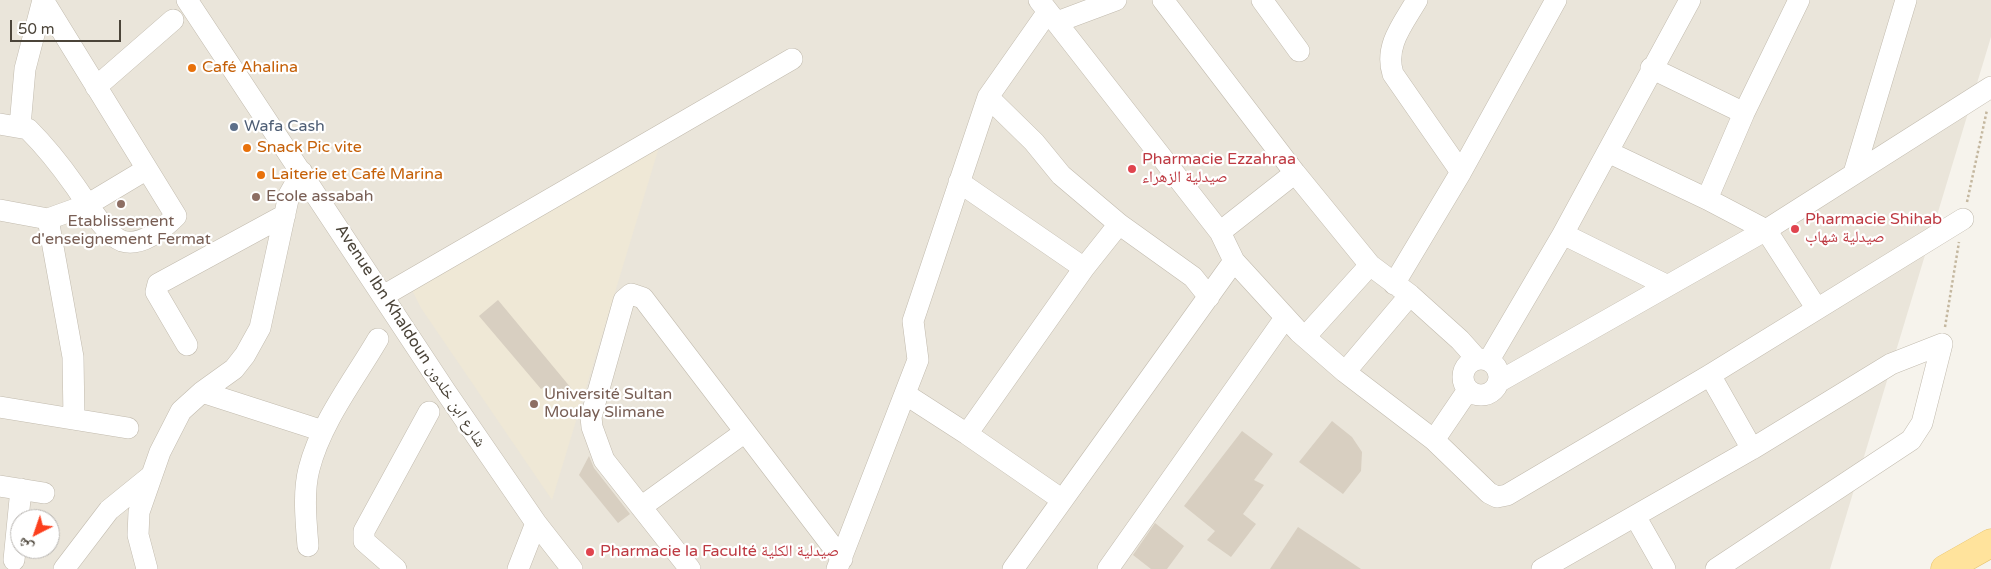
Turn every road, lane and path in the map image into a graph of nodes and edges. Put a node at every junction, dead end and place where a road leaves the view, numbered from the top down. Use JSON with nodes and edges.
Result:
{"nodes":[{"id":1,"x":187,"y":0,"type":"edge"},
{"id":2,"x":1116,"y":0,"type":"edge"},
{"id":3,"x":1163,"y":0,"type":"edge"},
{"id":4,"x":1262,"y":0,"type":"edge"},
{"id":5,"x":1417,"y":0,"type":"edge"},
{"id":6,"x":1556,"y":0,"type":"edge"},
{"id":7,"x":1690,"y":0,"type":"edge"},
{"id":8,"x":1799,"y":0,"type":"edge"},
{"id":9,"x":1906,"y":0,"type":"edge"},
{"id":10,"x":1048,"y":12,"type":"edge"},
{"id":11,"x":172,"y":20,"type":"dead end"},
{"id":12,"x":1299,"y":51,"type":"dead end"},
{"id":13,"x":792,"y":59,"type":"dead end"},
{"id":14,"x":1652,"y":68,"type":"junction"},
{"id":15,"x":96,"y":87,"type":"junction"},
{"id":16,"x":1990,"y":95,"type":"edge"},
{"id":17,"x":988,"y":97,"type":"junction"},
{"id":18,"x":1744,"y":113,"type":"junction"},
{"id":19,"x":10,"y":125,"type":"edge"},
{"id":20,"x":1608,"y":152,"type":"junction"},
{"id":21,"x":147,"y":169,"type":"junction"},
{"id":22,"x":302,"y":172,"type":"junction"},
{"id":23,"x":1461,"y":172,"type":"junction"},
{"id":24,"x":1295,"y":173,"type":"junction"},
{"id":25,"x":1854,"y":173,"type":"junction"},
{"id":26,"x":959,"y":182,"type":"junction"},
{"id":27,"x":1707,"y":199,"type":"junction"},
{"id":28,"x":87,"y":205,"type":"junction"},
{"id":29,"x":0,"y":210,"type":"edge"},
{"id":30,"x":285,"y":215,"type":"junction"},
{"id":31,"x":1963,"y":219,"type":"junction"},
{"id":32,"x":48,"y":220,"type":"junction"},
{"id":33,"x":1119,"y":224,"type":"junction"},
{"id":34,"x":1766,"y":230,"type":"junction"},
{"id":35,"x":1220,"y":232,"type":"junction"},
{"id":36,"x":1563,"y":234,"type":"junction"},
{"id":37,"x":1234,"y":261,"type":"junction"},
{"id":38,"x":1370,"y":265,"type":"junction"},
{"id":39,"x":1084,"y":268,"type":"junction"},
{"id":40,"x":1666,"y":285,"type":"junction"},
{"id":41,"x":1402,"y":290,"type":"junction"},
{"id":42,"x":382,"y":296,"type":"junction"},
{"id":43,"x":1209,"y":297,"type":"junction"},
{"id":44,"x":1817,"y":310,"type":"junction"},
{"id":45,"x":1285,"y":318,"type":"junction"},
{"id":46,"x":1305,"y":337,"type":"junction"},
{"id":47,"x":378,"y":339,"type":"dead end"},
{"id":48,"x":1942,"y":344,"type":"junction"},
{"id":49,"x":187,"y":345,"type":"dead end"},
{"id":50,"x":1483,"y":359,"type":"junction"},
{"id":51,"x":1345,"y":372,"type":"junction"},
{"id":52,"x":1710,"y":375,"type":"junction"},
{"id":53,"x":1500,"y":382,"type":"junction"},
{"id":54,"x":1468,"y":390,"type":"junction"},
{"id":55,"x":202,"y":392,"type":"junction"},
{"id":56,"x":905,"y":394,"type":"junction"},
{"id":57,"x":0,"y":407,"type":"edge"},
{"id":58,"x":429,"y":412,"type":"dead end"},
{"id":59,"x":74,"y":419,"type":"junction"},
{"id":60,"x":128,"y":428,"type":"dead end"},
{"id":61,"x":323,"y":431,"type":"junction"},
{"id":62,"x":745,"y":432,"type":"junction"},
{"id":63,"x":967,"y":434,"type":"junction"},
{"id":64,"x":1434,"y":440,"type":"junction"},
{"id":65,"x":1752,"y":449,"type":"junction"},
{"id":66,"x":151,"y":476,"type":"junction"},
{"id":67,"x":0,"y":486,"type":"edge"},
{"id":68,"x":21,"y":489,"type":"junction"},
{"id":69,"x":44,"y":492,"type":"dead end"},
{"id":70,"x":1061,"y":499,"type":"junction"},
{"id":71,"x":642,"y":507,"type":"junction"},
{"id":72,"x":1635,"y":516,"type":"junction"},
{"id":73,"x":536,"y":524,"type":"junction"},
{"id":74,"x":1991,"y":543,"type":"edge"},
{"id":75,"x":308,"y":546,"type":"dead end"},
{"id":76,"x":14,"y":560,"type":"dead end"},
{"id":77,"x":1991,"y":560,"type":"edge"},
{"id":78,"x":839,"y":564,"type":"edge"},
{"id":79,"x":64,"y":569,"type":"edge"},
{"id":80,"x":147,"y":569,"type":"edge"},
{"id":81,"x":396,"y":569,"type":"edge"},
{"id":82,"x":518,"y":569,"type":"edge"},
{"id":83,"x":572,"y":569,"type":"edge"},
{"id":84,"x":690,"y":569,"type":"edge"},
{"id":85,"x":1013,"y":569,"type":"edge"},
{"id":86,"x":1108,"y":569,"type":"edge"},
{"id":87,"x":1542,"y":569,"type":"edge"},
{"id":88,"x":1666,"y":569,"type":"edge"},
{"id":89,"x":1716,"y":569,"type":"edge"},
{"id":90,"x":1945,"y":569,"type":"edge"},
{"id":91,"x":1976,"y":569,"type":"edge"}],
"edges":[{"from":1,"to":22,"type":"street","name":"Avenue Ibn Khaldoun شارع ابن خلدون"},
{"from":2,"to":10,"type":"street"},
{"from":3,"to":24,"type":"street"},
{"from":4,"to":12,"type":"street"},
{"from":5,"to":23,"type":"street"},
{"from":6,"to":23,"type":"street"},
{"from":7,"to":14,"type":"street"},
{"from":8,"to":18,"type":"street"},
{"from":9,"to":25,"type":"street"},
{"from":10,"to":17,"type":"street"},
{"from":10,"to":35,"type":"street"},
{"from":11,"to":15,"type":"street"},
{"from":13,"to":42,"type":"street"},
{"from":14,"to":18,"type":"street"},
{"from":14,"to":20,"type":"street"},
{"from":15,"to":19,"type":"street"},
{"from":15,"to":21,"type":"street"},
{"from":16,"to":25,"type":"street"},
{"from":16,"to":31,"type":"path"},
{"from":17,"to":26,"type":"street"},
{"from":17,"to":33,"type":"street"},
{"from":18,"to":27,"type":"street"},
{"from":19,"to":28,"type":"street"},
{"from":20,"to":27,"type":"street"},
{"from":20,"to":36,"type":"street"},
{"from":21,"to":28,"type":"street"},
{"from":21,"to":28,"type":"street"},
{"from":22,"to":30,"type":"street"},
{"from":22,"to":42,"type":"street","name":"Avenue Ibn Khaldoun شارع ابن خلدون"},
{"from":23,"to":41,"type":"street"},
{"from":24,"to":35,"type":"street"},
{"from":24,"to":38,"type":"street"},
{"from":25,"to":34,"type":"street"},
{"from":26,"to":39,"type":"street"},
{"from":26,"to":56,"type":"street"},
{"from":27,"to":34,"type":"street"},
{"from":28,"to":32,"type":"street"},
{"from":29,"to":32,"type":"street"},
{"from":30,"to":49,"type":"street"},
{"from":30,"to":55,"type":"street"},
{"from":31,"to":44,"type":"street"},
{"from":31,"to":48,"type":"path"},
{"from":32,"to":59,"type":"street"},
{"from":33,"to":39,"type":"street"},
{"from":33,"to":43,"type":"street"},
{"from":34,"to":40,"type":"street"},
{"from":34,"to":44,"type":"street"},
{"from":35,"to":37,"type":"street"},
{"from":36,"to":40,"type":"street"},
{"from":36,"to":50,"type":"street"},
{"from":37,"to":43,"type":"street"},
{"from":37,"to":45,"type":"street"},
{"from":38,"to":41,"type":"street"},
{"from":38,"to":46,"type":"street"},
{"from":39,"to":63,"type":"street"},
{"from":40,"to":53,"type":"street"},
{"from":41,"to":50,"type":"street"},
{"from":41,"to":51,"type":"street"},
{"from":42,"to":73,"type":"street","name":"Avenue Ibn Khaldoun شارع ابن خلدون"},
{"from":43,"to":70,"type":"street"},
{"from":44,"to":52,"type":"street"},
{"from":45,"to":46,"type":"street"},
{"from":45,"to":86,"type":"street"},
{"from":46,"to":51,"type":"street"},
{"from":47,"to":61,"type":"street"},
{"from":48,"to":65,"type":"street"},
{"from":48,"to":89,"type":"street"},
{"from":50,"to":53,"type":"street"},
{"from":50,"to":54,"type":"street"},
{"from":51,"to":64,"type":"street"},
{"from":52,"to":64,"type":"street"},
{"from":52,"to":65,"type":"street"},
{"from":53,"to":54,"type":"street"},
{"from":54,"to":64,"type":"street"},
{"from":55,"to":61,"type":"street"},
{"from":55,"to":66,"type":"street"},
{"from":56,"to":63,"type":"street"},
{"from":56,"to":78,"type":"street"},
{"from":57,"to":59,"type":"street"},
{"from":58,"to":81,"type":"street"},
{"from":59,"to":60,"type":"street"},
{"from":61,"to":75,"type":"street"},
{"from":62,"to":71,"type":"street"},
{"from":62,"to":71,"type":"street"},
{"from":62,"to":78,"type":"street"},
{"from":63,"to":70,"type":"street"},
{"from":65,"to":72,"type":"street"},
{"from":66,"to":79,"type":"street"},
{"from":66,"to":80,"type":"street"},
{"from":67,"to":68,"type":"street"},
{"from":68,"to":69,"type":"street"},
{"from":68,"to":76,"type":"street"},
{"from":70,"to":85,"type":"street"},
{"from":71,"to":84,"type":"street"},
{"from":72,"to":87,"type":"street"},
{"from":72,"to":88,"type":"street"},
{"from":73,"to":82,"type":"street"},
{"from":73,"to":83,"type":"street","name":"Avenue Ibn Khaldoun شارع ابن خلدون"},
{"from":74,"to":90,"type":"main road"},
{"from":77,"to":91,"type":"main road"}]}
